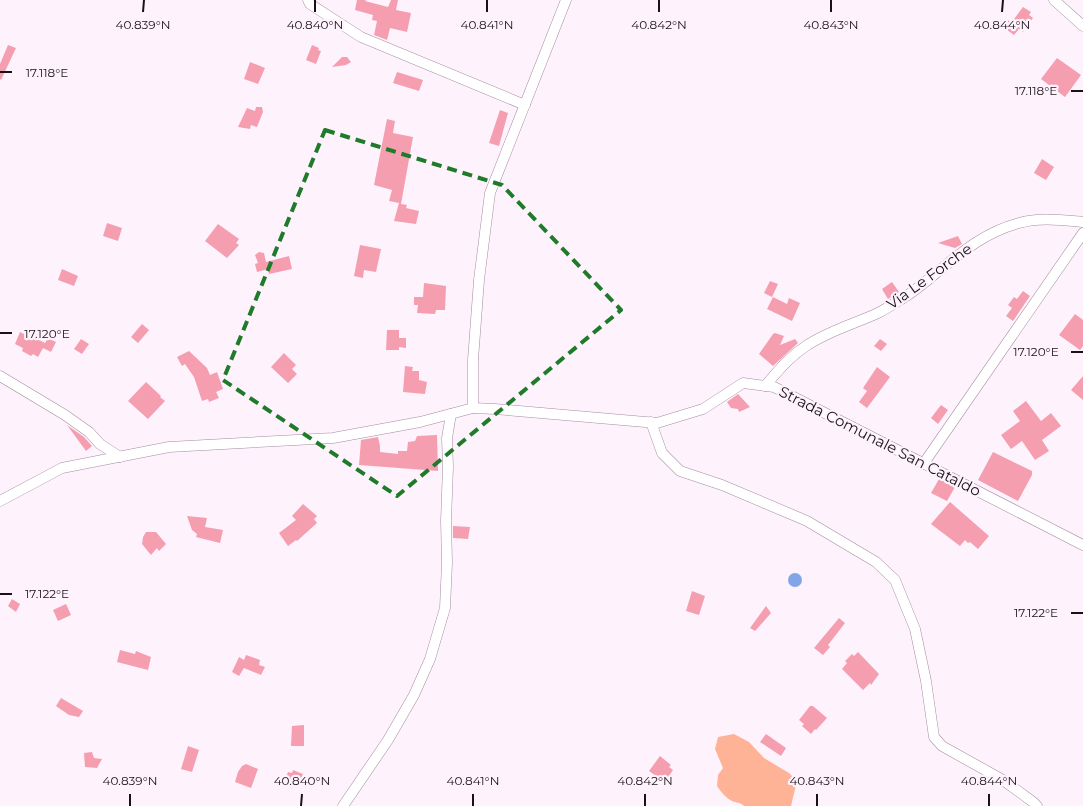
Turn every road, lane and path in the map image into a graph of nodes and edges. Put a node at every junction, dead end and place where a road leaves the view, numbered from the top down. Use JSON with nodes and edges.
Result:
{"nodes":[{"id":1,"x":308,"y":0,"type":"edge"},
{"id":2,"x":566,"y":0,"type":"edge"},
{"id":3,"x":1054,"y":0,"type":"edge"},
{"id":4,"x":1083,"y":26,"type":"edge"},
{"id":5,"x":525,"y":104,"type":"junction"},
{"id":6,"x":1083,"y":222,"type":"edge"},
{"id":7,"x":1083,"y":233,"type":"edge"},
{"id":8,"x":0,"y":376,"type":"edge"},
{"id":9,"x":765,"y":386,"type":"junction"},
{"id":10,"x":473,"y":408,"type":"junction"},
{"id":11,"x":451,"y":414,"type":"junction"},
{"id":12,"x":650,"y":422,"type":"junction"},
{"id":13,"x":120,"y":457,"type":"junction"},
{"id":14,"x":924,"y":463,"type":"junction"},
{"id":15,"x":0,"y":501,"type":"edge"},
{"id":16,"x":1083,"y":545,"type":"edge"},
{"id":17,"x":343,"y":806,"type":"edge"},
{"id":18,"x":1037,"y":806,"type":"edge"}],
"edges":[{"from":1,"to":5,"type":"street"},
{"from":2,"to":5,"type":"street"},
{"from":3,"to":4,"type":"street"},
{"from":5,"to":10,"type":"street"},
{"from":6,"to":9,"type":"street","name":"Via Le Forche"},
{"from":7,"to":14,"type":"street"},
{"from":8,"to":13,"type":"street"},
{"from":9,"to":12,"type":"street","name":"Strada Comunale San Cataldo"},
{"from":9,"to":14,"type":"street","name":"Strada Comunale San Cataldo"},
{"from":10,"to":11,"type":"street","name":"Strada Comunale San Cataldo"},
{"from":10,"to":12,"type":"street","name":"Strada Comunale San Cataldo"},
{"from":11,"to":13,"type":"street","name":"Strada Comunale San Cataldo"},
{"from":11,"to":17,"type":"street"},
{"from":12,"to":18,"type":"street"},
{"from":13,"to":15,"type":"street","name":"Strada Comunale San Cataldo"},
{"from":14,"to":16,"type":"street","name":"Strada Comunale San Cataldo"}]}
